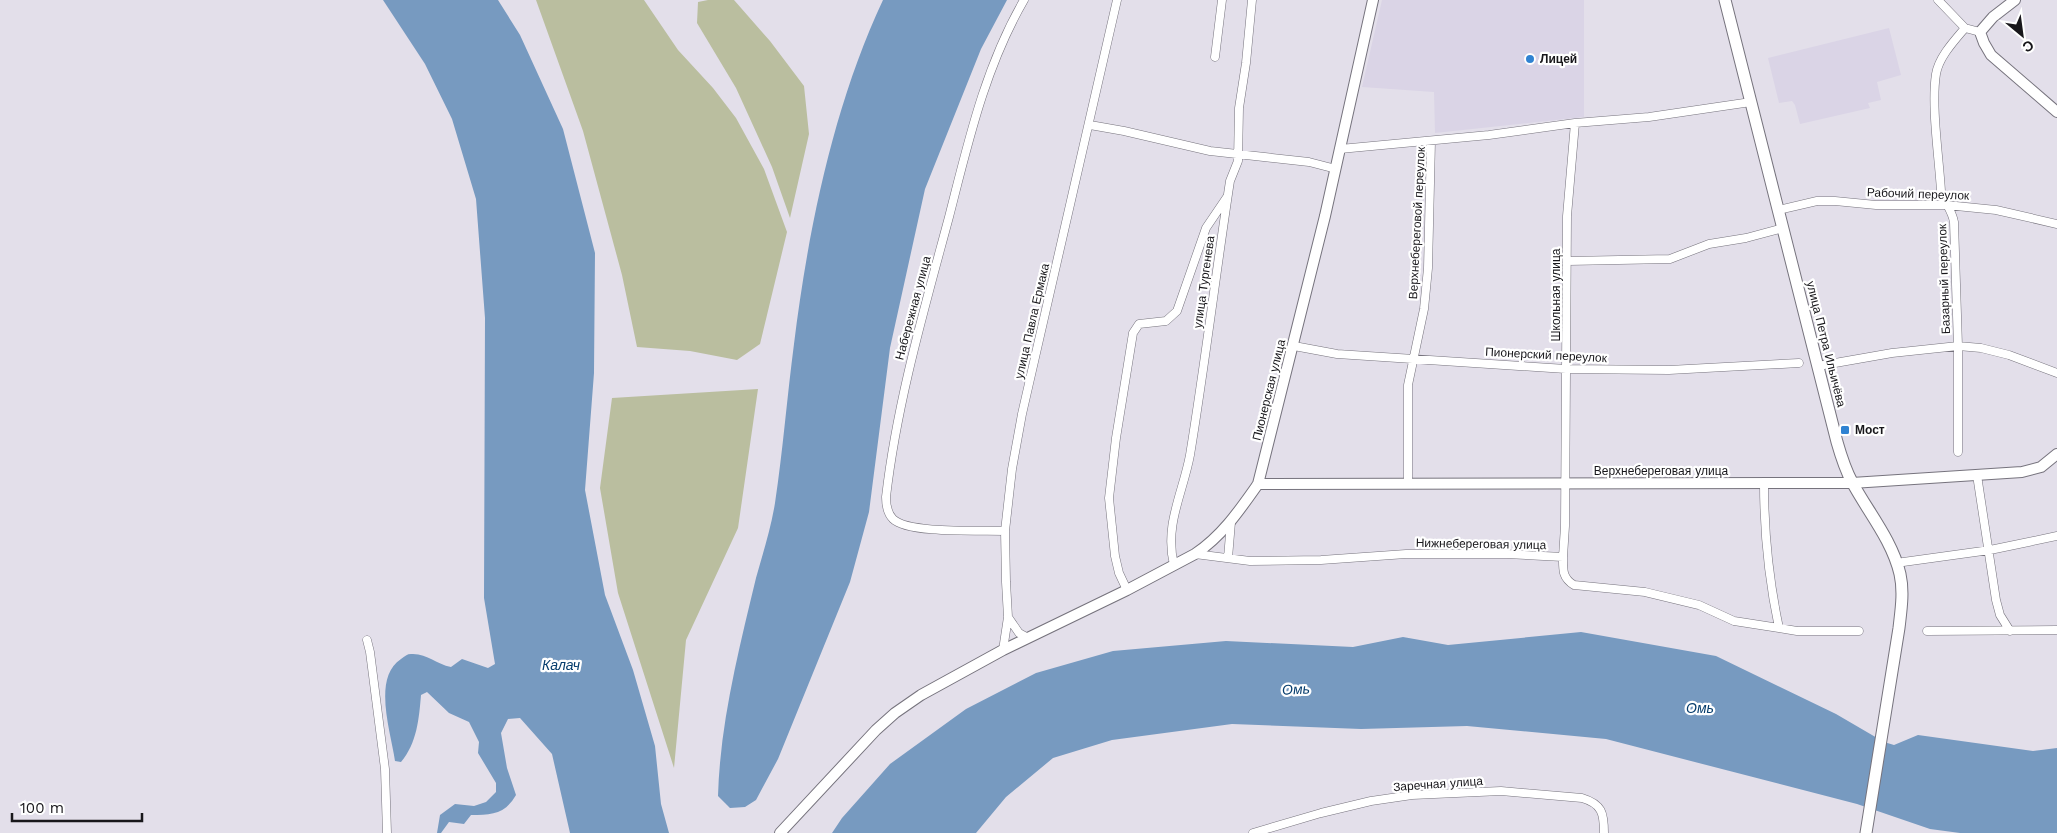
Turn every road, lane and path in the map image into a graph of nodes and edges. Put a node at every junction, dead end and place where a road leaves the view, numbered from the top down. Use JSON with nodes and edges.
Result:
{"nodes":[{"id":1,"x":1024,"y":0,"type":"edge"},
{"id":2,"x":1117,"y":0,"type":"edge"},
{"id":3,"x":1222,"y":0,"type":"edge"},
{"id":4,"x":1252,"y":0,"type":"edge"},
{"id":5,"x":1373,"y":0,"type":"edge"},
{"id":6,"x":1725,"y":0,"type":"edge"},
{"id":7,"x":1938,"y":0,"type":"edge"},
{"id":8,"x":2015,"y":0,"type":"edge"},
{"id":9,"x":1965,"y":28,"type":"junction"},
{"id":10,"x":1980,"y":32,"type":"junction"},
{"id":11,"x":1215,"y":57,"type":"dead end"},
{"id":12,"x":1751,"y":102,"type":"junction"},
{"id":13,"x":2057,"y":112,"type":"edge"},
{"id":14,"x":1575,"y":123,"type":"junction"},
{"id":15,"x":1090,"y":125,"type":"junction"},
{"id":16,"x":1432,"y":141,"type":"junction"},
{"id":17,"x":1340,"y":149,"type":"junction"},
{"id":18,"x":1238,"y":153,"type":"junction"},
{"id":19,"x":1336,"y":169,"type":"junction"},
{"id":20,"x":1227,"y":197,"type":"junction"},
{"id":21,"x":1946,"y":204,"type":"junction"},
{"id":22,"x":1778,"y":210,"type":"junction"},
{"id":23,"x":2057,"y":224,"type":"edge"},
{"id":24,"x":1783,"y":228,"type":"junction"},
{"id":25,"x":1568,"y":261,"type":"junction"},
{"id":26,"x":1294,"y":346,"type":"junction"},
{"id":27,"x":1958,"y":346,"type":"junction"},
{"id":28,"x":1413,"y":358,"type":"junction"},
{"id":29,"x":1799,"y":364,"type":"dead end"},
{"id":30,"x":1818,"y":366,"type":"junction"},
{"id":31,"x":1566,"y":369,"type":"junction"},
{"id":32,"x":2057,"y":373,"type":"edge"},
{"id":33,"x":1958,"y":452,"type":"dead end"},
{"id":34,"x":2057,"y":454,"type":"edge"},
{"id":35,"x":1977,"y":474,"type":"junction"},
{"id":36,"x":1764,"y":483,"type":"junction"},
{"id":37,"x":1852,"y":483,"type":"junction"},
{"id":38,"x":1258,"y":484,"type":"junction"},
{"id":39,"x":1408,"y":484,"type":"junction"},
{"id":40,"x":1564,"y":484,"type":"junction"},
{"id":41,"x":1231,"y":522,"type":"junction"},
{"id":42,"x":1005,"y":530,"type":"junction"},
{"id":43,"x":2057,"y":536,"type":"edge"},
{"id":44,"x":1990,"y":550,"type":"junction"},
{"id":45,"x":1194,"y":554,"type":"junction"},
{"id":46,"x":1563,"y":557,"type":"junction"},
{"id":47,"x":1228,"y":558,"type":"junction"},
{"id":48,"x":1896,"y":562,"type":"junction"},
{"id":49,"x":1174,"y":565,"type":"junction"},
{"id":50,"x":1127,"y":590,"type":"junction"},
{"id":51,"x":1008,"y":617,"type":"junction"},
{"id":52,"x":1779,"y":628,"type":"junction"},
{"id":53,"x":2010,"y":630,"type":"junction"},
{"id":54,"x":2057,"y":630,"type":"edge"},
{"id":55,"x":1860,"y":631,"type":"dead end"},
{"id":56,"x":1927,"y":631,"type":"dead end"},
{"id":57,"x":1028,"y":638,"type":"junction"},
{"id":58,"x":367,"y":640,"type":"dead end"},
{"id":59,"x":1003,"y":650,"type":"junction"},
{"id":60,"x":387,"y":833,"type":"edge"},
{"id":61,"x":780,"y":833,"type":"edge"},
{"id":62,"x":1253,"y":833,"type":"edge"},
{"id":63,"x":1604,"y":833,"type":"edge"},
{"id":64,"x":1866,"y":833,"type":"edge"}],
"edges":[{"from":1,"to":42,"type":"street","name":"Набережная улица"},
{"from":2,"to":15,"type":"street","name":"улица Павла Ермака"},
{"from":3,"to":11,"type":"street"},
{"from":4,"to":18,"type":"street","name":"улица Тургенева"},
{"from":5,"to":17,"type":"street","name":"Пионерская улица"},
{"from":6,"to":12,"type":"main road","name":"улица Петра Ильичёва"},
{"from":7,"to":9,"type":"street"},
{"from":8,"to":10,"type":"street"},
{"from":9,"to":10,"type":"street"},
{"from":9,"to":21,"type":"street","name":"Базарный переулок"},
{"from":10,"to":13,"type":"street"},
{"from":12,"to":14,"type":"street"},
{"from":12,"to":22,"type":"main road","name":"улица Петра Ильичёва"},
{"from":14,"to":16,"type":"street"},
{"from":14,"to":25,"type":"street","name":"Школьная улица"},
{"from":15,"to":18,"type":"street"},
{"from":15,"to":42,"type":"street","name":"улица Павла Ермака"},
{"from":16,"to":17,"type":"street"},
{"from":16,"to":28,"type":"street","name":"Верхнебереговой переулок"},
{"from":17,"to":19,"type":"street","name":"Пионерская улица"},
{"from":18,"to":19,"type":"street"},
{"from":18,"to":20,"type":"street","name":"улица Тургенева"},
{"from":19,"to":26,"type":"street","name":"Пионерская улица"},
{"from":20,"to":49,"type":"street","name":"улица Тургенева"},
{"from":20,"to":50,"type":"street"},
{"from":21,"to":22,"type":"street","name":"Рабочий переулок"},
{"from":21,"to":23,"type":"street","name":"Рабочий переулок"},
{"from":21,"to":27,"type":"street","name":"Базарный переулок"},
{"from":22,"to":24,"type":"main road","name":"улица Петра Ильичёва"},
{"from":24,"to":25,"type":"street"},
{"from":24,"to":30,"type":"main road","name":"улица Петра Ильичёва"},
{"from":25,"to":31,"type":"street","name":"Школьная улица"},
{"from":26,"to":28,"type":"street","name":"Пионерский переулок"},
{"from":26,"to":38,"type":"street","name":"Пионерская улица"},
{"from":27,"to":30,"type":"street"},
{"from":27,"to":32,"type":"street"},
{"from":27,"to":33,"type":"street","name":"Базарный переулок"},
{"from":28,"to":31,"type":"street","name":"Пионерский переулок"},
{"from":28,"to":39,"type":"street","name":"Верхнебереговой переулок"},
{"from":29,"to":31,"type":"street","name":"Пионерский переулок"},
{"from":30,"to":37,"type":"main road","name":"улица Петра Ильичёва"},
{"from":31,"to":40,"type":"street","name":"Школьная улица"},
{"from":34,"to":35,"type":"street","name":"Верхнебереговая улица"},
{"from":35,"to":37,"type":"street","name":"Верхнебереговая улица"},
{"from":35,"to":44,"type":"street"},
{"from":36,"to":37,"type":"street","name":"Верхнебереговая улица"},
{"from":36,"to":40,"type":"street","name":"Верхнебереговая улица"},
{"from":36,"to":52,"type":"street"},
{"from":37,"to":48,"type":"main road","name":"улица Петра Ильичёва"},
{"from":38,"to":39,"type":"street","name":"Верхнебереговая улица"},
{"from":38,"to":41,"type":"street","name":"Пионерская улица"},
{"from":39,"to":40,"type":"street","name":"Верхнебереговая улица"},
{"from":40,"to":46,"type":"street","name":"Школьная улица"},
{"from":41,"to":45,"type":"street","name":"Пионерская улица"},
{"from":41,"to":47,"type":"street"},
{"from":42,"to":51,"type":"street","name":"улица Павла Ермака"},
{"from":43,"to":44,"type":"street"},
{"from":44,"to":48,"type":"street"},
{"from":44,"to":53,"type":"street"},
{"from":45,"to":47,"type":"street","name":"Нижнебереговая улица"},
{"from":45,"to":49,"type":"street","name":"Пионерская улица"},
{"from":46,"to":47,"type":"street","name":"Нижнебереговая улица"},
{"from":46,"to":52,"type":"street","name":"Нижнебереговая улица"},
{"from":48,"to":64,"type":"main road","name":"улица Петра Ильичёва"},
{"from":49,"to":50,"type":"street","name":"Пионерская улица"},
{"from":50,"to":57,"type":"street","name":"Пионерская улица"},
{"from":51,"to":57,"type":"street"},
{"from":51,"to":59,"type":"street","name":"улица Павла Ермака"},
{"from":52,"to":55,"type":"street","name":"Нижнебереговая улица"},
{"from":53,"to":54,"type":"street"},
{"from":53,"to":56,"type":"street"},
{"from":57,"to":59,"type":"street","name":"Пионерская улица"},
{"from":58,"to":60,"type":"street"},
{"from":59,"to":61,"type":"street","name":"Пионерская улица"},
{"from":62,"to":63,"type":"street","name":"Заречная улица"}]}
